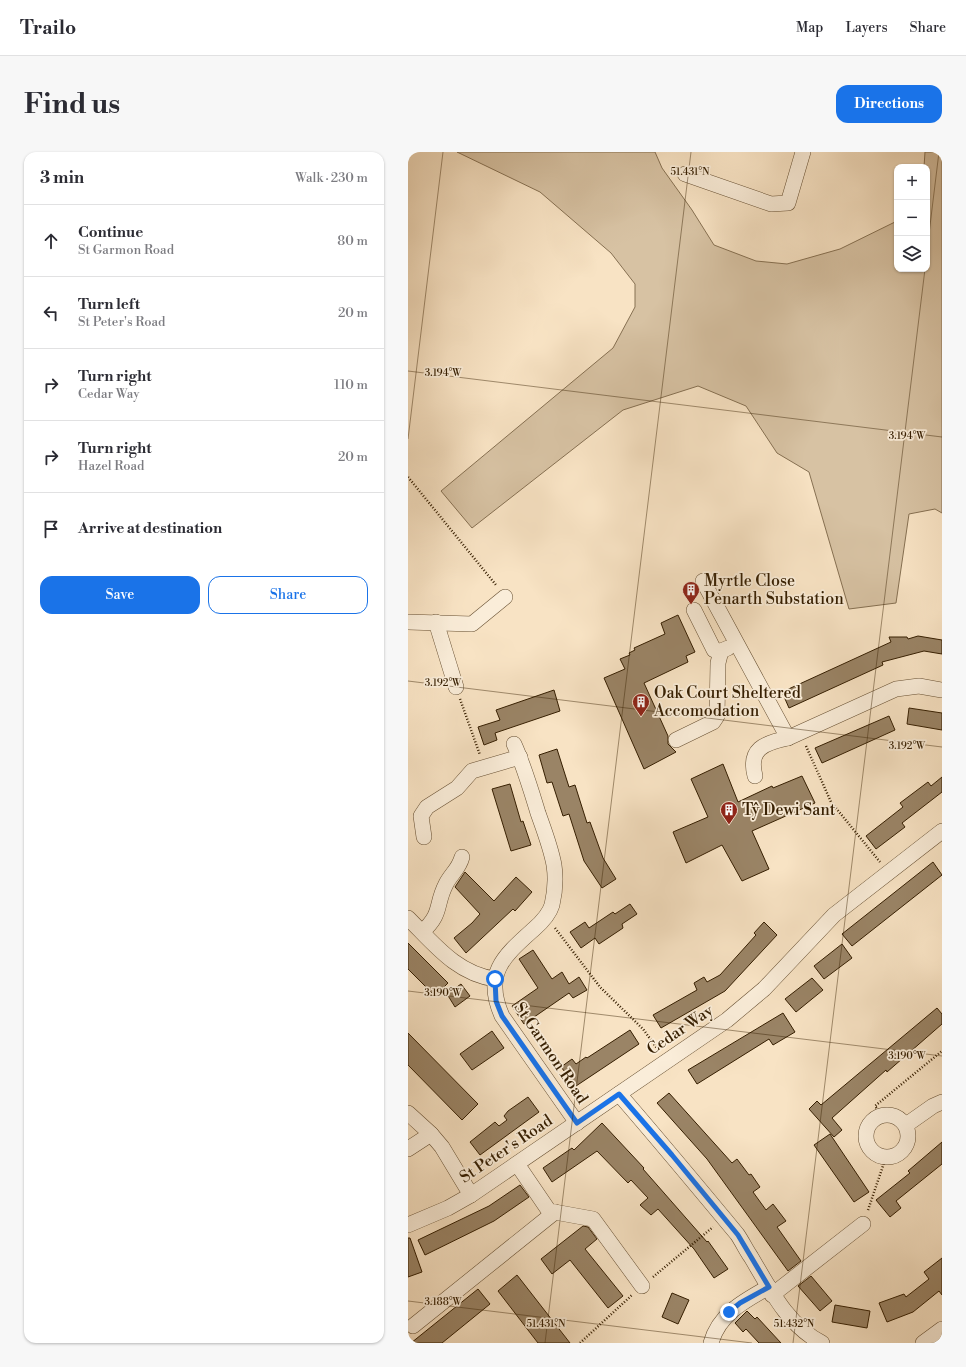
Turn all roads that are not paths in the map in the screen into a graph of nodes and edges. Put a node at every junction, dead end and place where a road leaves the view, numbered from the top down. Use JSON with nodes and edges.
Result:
{"nodes":[{"id":1,"x":803,"y":152,"type":"edge"},
{"id":2,"x":685,"y":174,"type":"dead end"},
{"id":3,"x":703,"y":581,"type":"dead end"},
{"id":4,"x":505,"y":597,"type":"road end"},
{"id":5,"x":694,"y":610,"type":"dead end"},
{"id":6,"x":408,"y":622,"type":"edge"},
{"id":7,"x":436,"y":622,"type":"junction"},
{"id":8,"x":738,"y":644,"type":"junction"},
{"id":9,"x":721,"y":651,"type":"junction"},
{"id":10,"x":456,"y":688,"type":"road end"},
{"id":11,"x":942,"y":690,"type":"edge"},
{"id":12,"x":794,"y":735,"type":"junction"},
{"id":13,"x":676,"y":740,"type":"dead end"},
{"id":14,"x":755,"y":776,"type":"dead end"},
{"id":15,"x":942,"y":831,"type":"edge"},
{"id":16,"x":424,"y":837,"type":"dead end"},
{"id":17,"x":462,"y":858,"type":"dead end"},
{"id":18,"x":408,"y":918,"type":"edge"},
{"id":19,"x":422,"y":932,"type":"junction"},
{"id":20,"x":495,"y":979,"type":"junction"},
{"id":21,"x":619,"y":1094,"type":"junction"},
{"id":22,"x":942,"y":1102,"type":"edge"},
{"id":23,"x":408,"y":1113,"type":"edge"},
{"id":24,"x":577,"y":1123,"type":"junction"},
{"id":25,"x":906,"y":1125,"type":"junction"},
{"id":26,"x":431,"y":1134,"type":"junction"},
{"id":27,"x":408,"y":1149,"type":"edge"},
{"id":28,"x":517,"y":1164,"type":"junction"},
{"id":29,"x":471,"y":1195,"type":"junction"},
{"id":30,"x":555,"y":1212,"type":"junction"},
{"id":31,"x":408,"y":1224,"type":"edge"},
{"id":32,"x":863,"y":1224,"type":"road end"},
{"id":33,"x":642,"y":1286,"type":"dead end"},
{"id":34,"x":771,"y":1291,"type":"junction"},
{"id":35,"x":413,"y":1326,"type":"dead end"},
{"id":36,"x":942,"y":1329,"type":"edge"},
{"id":37,"x":711,"y":1343,"type":"edge"},
{"id":38,"x":822,"y":1343,"type":"edge"},
{"id":39,"x":923,"y":1343,"type":"edge"}],
"edges":[{"from":1,"to":2,"type":"street"},
{"from":3,"to":8,"type":"street"},
{"from":4,"to":7,"type":"street"},
{"from":5,"to":9,"type":"street"},
{"from":6,"to":7,"type":"street"},
{"from":7,"to":10,"type":"street"},
{"from":8,"to":9,"type":"street"},
{"from":8,"to":12,"type":"street"},
{"from":9,"to":13,"type":"street"},
{"from":11,"to":12,"type":"street"},
{"from":12,"to":14,"type":"street"},
{"from":15,"to":21,"type":"street","name":"Cedar Way"},
{"from":16,"to":20,"type":"street","name":"St Garmon Road"},
{"from":17,"to":19,"type":"street"},
{"from":18,"to":19,"type":"street"},
{"from":19,"to":20,"type":"street"},
{"from":20,"to":24,"type":"street","name":"St Garmon Road"},
{"from":21,"to":24,"type":"street","name":"St Peter's Road"},
{"from":21,"to":34,"type":"street"},
{"from":22,"to":25,"type":"street"},
{"from":23,"to":26,"type":"street"},
{"from":24,"to":28,"type":"street","name":"St Peter's Road"},
{"from":25,"to":25,"type":"street"},
{"from":26,"to":27,"type":"street"},
{"from":26,"to":29,"type":"street"},
{"from":28,"to":29,"type":"street","name":"St Peter's Road"},
{"from":28,"to":30,"type":"street"},
{"from":29,"to":31,"type":"street","name":"St Peter's Road"},
{"from":30,"to":33,"type":"street"},
{"from":30,"to":35,"type":"street"},
{"from":32,"to":34,"type":"street"},
{"from":34,"to":37,"type":"street"},
{"from":34,"to":38,"type":"street"},
{"from":36,"to":39,"type":"street"}]}
